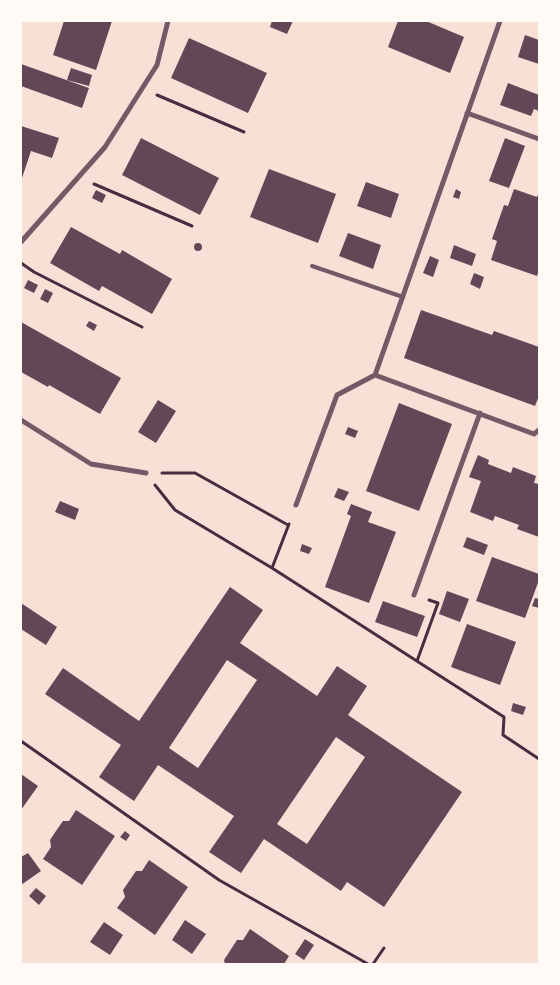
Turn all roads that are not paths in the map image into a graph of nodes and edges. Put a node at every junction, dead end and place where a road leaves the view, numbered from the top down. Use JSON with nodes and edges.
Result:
{"nodes":[{"id":1,"x":168,"y":21,"type":"edge"},
{"id":2,"x":500,"y":21,"type":"edge"},
{"id":3,"x":467,"y":113,"type":"junction"},
{"id":4,"x":539,"y":139,"type":"edge"},
{"id":5,"x":21,"y":242,"type":"edge"},
{"id":6,"x":312,"y":266,"type":"dead end"},
{"id":7,"x":403,"y":297,"type":"junction"},
{"id":8,"x":375,"y":375,"type":"junction"},
{"id":9,"x":480,"y":413,"type":"junction"},
{"id":10,"x":21,"y":420,"type":"edge"},
{"id":11,"x":539,"y":430,"type":"edge"},
{"id":12,"x":146,"y":473,"type":"road end"},
{"id":13,"x":296,"y":505,"type":"road end"},
{"id":14,"x":414,"y":595,"type":"road end"}],
"edges":[{"from":1,"to":5,"type":"street"},
{"from":2,"to":3,"type":"street"},
{"from":3,"to":4,"type":"street"},
{"from":3,"to":7,"type":"street"},
{"from":6,"to":7,"type":"lane"},
{"from":7,"to":8,"type":"street"},
{"from":8,"to":9,"type":"street"},
{"from":8,"to":13,"type":"street"},
{"from":9,"to":11,"type":"street"},
{"from":9,"to":14,"type":"street"},
{"from":10,"to":12,"type":"street"}]}
